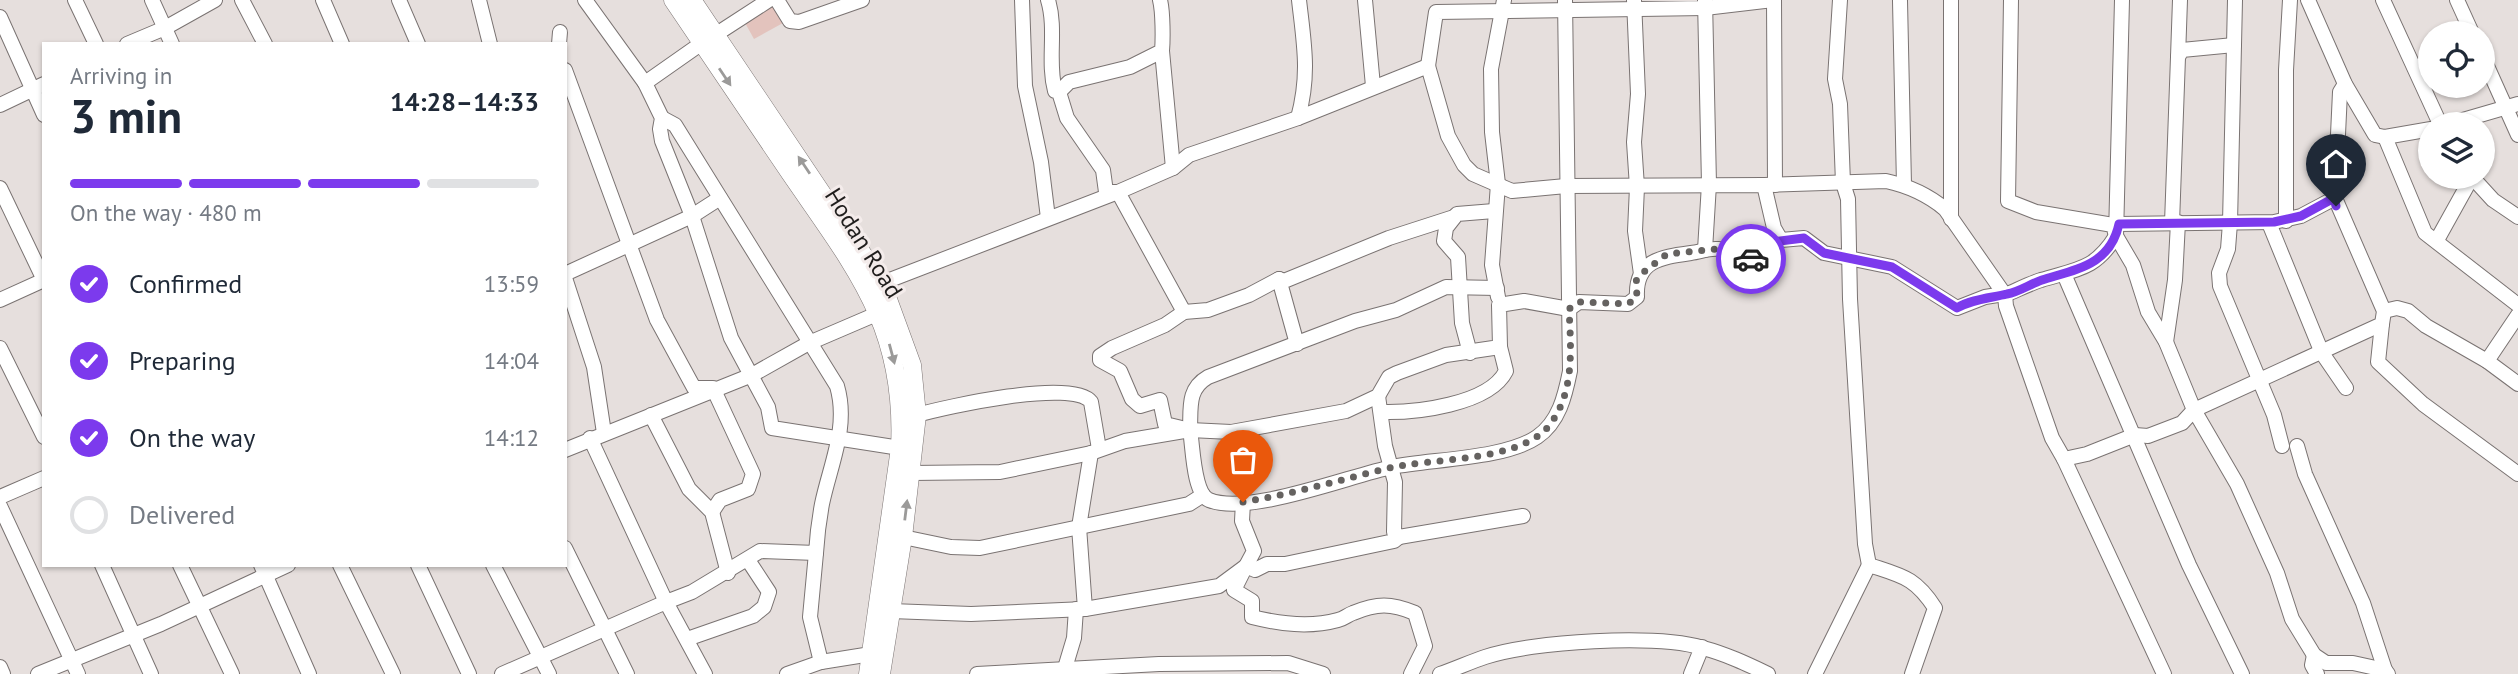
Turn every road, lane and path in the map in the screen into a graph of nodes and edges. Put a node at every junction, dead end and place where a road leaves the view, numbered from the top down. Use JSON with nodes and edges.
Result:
{"nodes":[{"id":1,"x":75,"y":0,"type":"edge"},
{"id":2,"x":152,"y":0,"type":"edge"},
{"id":3,"x":215,"y":0,"type":"edge"},
{"id":4,"x":242,"y":0,"type":"edge"},
{"id":5,"x":323,"y":0,"type":"edge"},
{"id":6,"x":400,"y":0,"type":"edge"},
{"id":7,"x":479,"y":0,"type":"edge"},
{"id":8,"x":585,"y":0,"type":"edge"},
{"id":9,"x":673,"y":0,"type":"edge"},
{"id":10,"x":692,"y":0,"type":"edge"},
{"id":11,"x":769,"y":0,"type":"edge"},
{"id":12,"x":776,"y":0,"type":"edge"},
{"id":13,"x":862,"y":0,"type":"edge"},
{"id":14,"x":1022,"y":0,"type":"edge"},
{"id":15,"x":1048,"y":0,"type":"edge"},
{"id":16,"x":1160,"y":0,"type":"edge"},
{"id":17,"x":1299,"y":0,"type":"edge"},
{"id":18,"x":1365,"y":0,"type":"edge"},
{"id":19,"x":1774,"y":0,"type":"edge"},
{"id":20,"x":1832,"y":0,"type":"edge"},
{"id":21,"x":1841,"y":0,"type":"edge"},
{"id":22,"x":1897,"y":0,"type":"edge"},
{"id":23,"x":1951,"y":0,"type":"edge"},
{"id":24,"x":2011,"y":0,"type":"edge"},
{"id":25,"x":2122,"y":0,"type":"edge"},
{"id":26,"x":2180,"y":0,"type":"edge"},
{"id":27,"x":2235,"y":0,"type":"edge"},
{"id":28,"x":2290,"y":0,"type":"edge"},
{"id":29,"x":2308,"y":0,"type":"edge"},
{"id":30,"x":2383,"y":0,"type":"edge"},
{"id":31,"x":2457,"y":0,"type":"edge"},
{"id":32,"x":1635,"y":3,"type":"edge"},
{"id":33,"x":1565,"y":4,"type":"edge"},
{"id":34,"x":1705,"y":4,"type":"edge"},
{"id":35,"x":1505,"y":5,"type":"edge"},
{"id":36,"x":1435,"y":6,"type":"edge"},
{"id":37,"x":0,"y":17,"type":"edge"},
{"id":38,"x":2467,"y":21,"type":"edge"},
{"id":39,"x":164,"y":28,"type":"junction"},
{"id":40,"x":709,"y":39,"type":"junction"},
{"id":41,"x":95,"y":42,"type":"edge"},
{"id":42,"x":132,"y":42,"type":"edge"},
{"id":43,"x":171,"y":42,"type":"edge"},
{"id":44,"x":264,"y":42,"type":"edge"},
{"id":45,"x":341,"y":42,"type":"edge"},
{"id":46,"x":417,"y":42,"type":"edge"},
{"id":47,"x":490,"y":42,"type":"edge"},
{"id":48,"x":2234,"y":45,"type":"junction"},
{"id":49,"x":1162,"y":51,"type":"junction"},
{"id":50,"x":2178,"y":57,"type":"junction"},
{"id":51,"x":1427,"y":66,"type":"junction"},
{"id":52,"x":567,"y":75,"type":"edge"},
{"id":53,"x":2495,"y":77,"type":"edge"},
{"id":54,"x":645,"y":83,"type":"junction"},
{"id":55,"x":2345,"y":84,"type":"junction"},
{"id":56,"x":1373,"y":86,"type":"junction"},
{"id":57,"x":38,"y":88,"type":"edge"},
{"id":58,"x":1059,"y":92,"type":"junction"},
{"id":59,"x":0,"y":105,"type":"edge"},
{"id":60,"x":42,"y":106,"type":"edge"},
{"id":61,"x":2512,"y":106,"type":"edge"},
{"id":62,"x":2434,"y":112,"type":"edge"},
{"id":63,"x":2491,"y":112,"type":"edge"},
{"id":64,"x":662,"y":118,"type":"junction"},
{"id":65,"x":1298,"y":118,"type":"junction"},
{"id":66,"x":2418,"y":131,"type":"edge"},
{"id":67,"x":2518,"y":135,"type":"edge"},
{"id":68,"x":2385,"y":137,"type":"junction"},
{"id":69,"x":1173,"y":168,"type":"junction"},
{"id":70,"x":1843,"y":183,"type":"junction"},
{"id":71,"x":1498,"y":184,"type":"junction"},
{"id":72,"x":1709,"y":184,"type":"junction"},
{"id":73,"x":1770,"y":185,"type":"junction"},
{"id":74,"x":1904,"y":185,"type":"junction"},
{"id":75,"x":1566,"y":186,"type":"junction"},
{"id":76,"x":1637,"y":187,"type":"junction"},
{"id":77,"x":0,"y":188,"type":"edge"},
{"id":78,"x":2465,"y":189,"type":"edge"},
{"id":79,"x":2483,"y":189,"type":"edge"},
{"id":80,"x":1118,"y":192,"type":"junction"},
{"id":81,"x":720,"y":198,"type":"junction"},
{"id":82,"x":2334,"y":198,"type":"junction"},
{"id":83,"x":1494,"y":211,"type":"junction"},
{"id":84,"x":692,"y":216,"type":"junction"},
{"id":85,"x":1454,"y":217,"type":"junction"},
{"id":86,"x":2518,"y":217,"type":"edge"},
{"id":87,"x":1048,"y":218,"type":"junction"},
{"id":88,"x":2286,"y":221,"type":"junction"},
{"id":89,"x":1951,"y":222,"type":"junction"},
{"id":90,"x":2175,"y":222,"type":"junction"},
{"id":91,"x":2230,"y":223,"type":"junction"},
{"id":92,"x":2269,"y":223,"type":"junction"},
{"id":93,"x":2117,"y":230,"type":"junction"},
{"id":94,"x":1781,"y":240,"type":"junction"},
{"id":95,"x":2437,"y":240,"type":"junction"},
{"id":96,"x":629,"y":242,"type":"junction"},
{"id":97,"x":1705,"y":250,"type":"junction"},
{"id":98,"x":1848,"y":257,"type":"junction"},
{"id":99,"x":1641,"y":274,"type":"junction"},
{"id":100,"x":2064,"y":274,"type":"junction"},
{"id":101,"x":567,"y":275,"type":"edge"},
{"id":102,"x":42,"y":276,"type":"edge"},
{"id":103,"x":1279,"y":279,"type":"junction"},
{"id":104,"x":42,"y":281,"type":"edge"},
{"id":105,"x":567,"y":282,"type":"edge"},
{"id":106,"x":883,"y":283,"type":"junction"},
{"id":107,"x":1462,"y":285,"type":"junction"},
{"id":108,"x":1497,"y":288,"type":"junction"},
{"id":109,"x":2004,"y":295,"type":"junction"},
{"id":110,"x":0,"y":300,"type":"edge"},
{"id":111,"x":1499,"y":305,"type":"junction"},
{"id":112,"x":2518,"y":306,"type":"edge"},
{"id":113,"x":1569,"y":309,"type":"junction"},
{"id":114,"x":1184,"y":312,"type":"junction"},
{"id":115,"x":880,"y":313,"type":"junction"},
{"id":116,"x":2518,"y":315,"type":"edge"},
{"id":117,"x":2383,"y":317,"type":"junction"},
{"id":118,"x":2166,"y":342,"type":"junction"},
{"id":119,"x":809,"y":343,"type":"junction"},
{"id":120,"x":1297,"y":344,"type":"junction"},
{"id":121,"x":1500,"y":347,"type":"junction"},
{"id":122,"x":0,"y":348,"type":"edge"},
{"id":123,"x":1470,"y":353,"type":"junction"},
{"id":124,"x":2322,"y":353,"type":"junction"},
{"id":125,"x":2487,"y":361,"type":"junction"},
{"id":126,"x":752,"y":375,"type":"junction"},
{"id":127,"x":2260,"y":382,"type":"junction"},
{"id":128,"x":2518,"y":384,"type":"edge"},
{"id":129,"x":713,"y":388,"type":"junction"},
{"id":130,"x":2346,"y":388,"type":"dead end"},
{"id":131,"x":1378,"y":396,"type":"junction"},
{"id":132,"x":2194,"y":411,"type":"junction"},
{"id":133,"x":1381,"y":412,"type":"junction"},
{"id":134,"x":651,"y":415,"type":"junction"},
{"id":135,"x":917,"y":415,"type":"junction"},
{"id":136,"x":1190,"y":430,"type":"junction"},
{"id":137,"x":42,"y":433,"type":"edge"},
{"id":138,"x":597,"y":435,"type":"junction"},
{"id":139,"x":2135,"y":435,"type":"junction"},
{"id":140,"x":839,"y":441,"type":"junction"},
{"id":141,"x":900,"y":448,"type":"junction"},
{"id":142,"x":567,"y":449,"type":"edge"},
{"id":143,"x":1095,"y":451,"type":"junction"},
{"id":144,"x":2064,"y":459,"type":"junction"},
{"id":145,"x":1391,"y":467,"type":"junction"},
{"id":146,"x":911,"y":473,"type":"junction"},
{"id":147,"x":2518,"y":474,"type":"edge"},
{"id":148,"x":42,"y":479,"type":"edge"},
{"id":149,"x":1203,"y":495,"type":"junction"},
{"id":150,"x":0,"y":497,"type":"edge"},
{"id":151,"x":1243,"y":502,"type":"junction"},
{"id":152,"x":0,"y":506,"type":"edge"},
{"id":153,"x":712,"y":512,"type":"junction"},
{"id":154,"x":1522,"y":516,"type":"dead end"},
{"id":155,"x":1079,"y":527,"type":"junction"},
{"id":156,"x":903,"y":537,"type":"junction"},
{"id":157,"x":1399,"y":537,"type":"junction"},
{"id":158,"x":567,"y":552,"type":"edge"},
{"id":159,"x":816,"y":553,"type":"junction"},
{"id":160,"x":748,"y":559,"type":"junction"},
{"id":161,"x":1869,"y":565,"type":"junction"},
{"id":162,"x":1246,"y":566,"type":"junction"},
{"id":163,"x":103,"y":567,"type":"edge"},
{"id":164,"x":181,"y":567,"type":"edge"},
{"id":165,"x":341,"y":567,"type":"edge"},
{"id":166,"x":419,"y":567,"type":"edge"},
{"id":167,"x":494,"y":567,"type":"edge"},
{"id":168,"x":263,"y":570,"type":"edge"},
{"id":169,"x":728,"y":573,"type":"junction"},
{"id":170,"x":666,"y":602,"type":"junction"},
{"id":171,"x":200,"y":606,"type":"junction"},
{"id":172,"x":1081,"y":609,"type":"junction"},
{"id":173,"x":891,"y":611,"type":"junction"},
{"id":174,"x":603,"y":631,"type":"junction"},
{"id":175,"x":133,"y":635,"type":"junction"},
{"id":176,"x":687,"y":639,"type":"junction"},
{"id":177,"x":1702,"y":647,"type":"junction"},
{"id":178,"x":871,"y":654,"type":"junction"},
{"id":179,"x":2315,"y":655,"type":"junction"},
{"id":180,"x":540,"y":657,"type":"junction"},
{"id":181,"x":71,"y":660,"type":"junction"},
{"id":182,"x":821,"y":662,"type":"junction"},
{"id":183,"x":0,"y":667,"type":"edge"},
{"id":184,"x":1237,"y":669,"type":"edge"},
{"id":185,"x":1062,"y":670,"type":"edge"},
{"id":186,"x":2386,"y":672,"type":"edge"},
{"id":187,"x":1765,"y":673,"type":"edge"},
{"id":188,"x":3,"y":674,"type":"edge"},
{"id":189,"x":38,"y":674,"type":"edge"},
{"id":190,"x":78,"y":674,"type":"edge"},
{"id":191,"x":151,"y":674,"type":"edge"},
{"id":192,"x":232,"y":674,"type":"edge"},
{"id":193,"x":309,"y":674,"type":"edge"},
{"id":194,"x":393,"y":674,"type":"edge"},
{"id":195,"x":469,"y":674,"type":"edge"},
{"id":196,"x":502,"y":674,"type":"edge"},
{"id":197,"x":549,"y":674,"type":"edge"},
{"id":198,"x":627,"y":674,"type":"edge"},
{"id":199,"x":705,"y":674,"type":"edge"},
{"id":200,"x":787,"y":674,"type":"edge"},
{"id":201,"x":868,"y":674,"type":"edge"},
{"id":202,"x":881,"y":674,"type":"edge"},
{"id":203,"x":977,"y":674,"type":"edge"},
{"id":204,"x":1323,"y":674,"type":"edge"},
{"id":205,"x":1411,"y":674,"type":"edge"},
{"id":206,"x":1440,"y":674,"type":"edge"},
{"id":207,"x":1691,"y":674,"type":"edge"},
{"id":208,"x":1815,"y":674,"type":"edge"},
{"id":209,"x":1912,"y":674,"type":"edge"},
{"id":210,"x":2164,"y":674,"type":"edge"},
{"id":211,"x":2242,"y":674,"type":"edge"},
{"id":212,"x":2317,"y":674,"type":"edge"}],
"edges":[{"from":1,"to":41,"type":"street"},
{"from":2,"to":39,"type":"street"},
{"from":3,"to":39,"type":"street"},
{"from":4,"to":44,"type":"street"},
{"from":5,"to":45,"type":"street"},
{"from":6,"to":46,"type":"street"},
{"from":7,"to":47,"type":"street"},
{"from":8,"to":54,"type":"street"},
{"from":9,"to":40,"type":"main road","name":"Hodan Road"},
{"from":10,"to":40,"type":"main road","name":"Hodan Road"},
{"from":11,"to":40,"type":"street"},
{"from":12,"to":13,"type":"street"},
{"from":14,"to":87,"type":"street"},
{"from":15,"to":58,"type":"street"},
{"from":16,"to":49,"type":"street"},
{"from":17,"to":65,"type":"street"},
{"from":18,"to":56,"type":"street"},
{"from":19,"to":34,"type":"street"},
{"from":19,"to":73,"type":"street"},
{"from":20,"to":21,"type":"street"},
{"from":21,"to":70,"type":"street"},
{"from":22,"to":74,"type":"street"},
{"from":23,"to":89,"type":"street"},
{"from":24,"to":93,"type":"street"},
{"from":25,"to":93,"type":"street"},
{"from":26,"to":50,"type":"street"},
{"from":27,"to":48,"type":"street"},
{"from":28,"to":88,"type":"street"},
{"from":29,"to":55,"type":"street"},
{"from":30,"to":62,"type":"street"},
{"from":31,"to":38,"type":"street"},
{"from":32,"to":33,"type":"street"},
{"from":32,"to":34,"type":"street"},
{"from":32,"to":76,"type":"street"},
{"from":33,"to":35,"type":"street"},
{"from":33,"to":75,"type":"street"},
{"from":34,"to":72,"type":"street"},
{"from":35,"to":36,"type":"street"},
{"from":35,"to":71,"type":"street"},
{"from":36,"to":51,"type":"street"},
{"from":37,"to":57,"type":"street"},
{"from":39,"to":42,"type":"street"},
{"from":39,"to":43,"type":"street"},
{"from":40,"to":54,"type":"street"},
{"from":106,"to":40,"type":"main road","name":"Hodan Road","one_way":true},
{"from":40,"to":115,"type":"main road","name":"Hodan Road","one_way":true},
{"from":48,"to":50,"type":"street"},
{"from":48,"to":91,"type":"street"},
{"from":49,"to":58,"type":"street"},
{"from":49,"to":69,"type":"street"},
{"from":50,"to":90,"type":"street"},
{"from":51,"to":56,"type":"street"},
{"from":51,"to":71,"type":"street"},
{"from":52,"to":96,"type":"street"},
{"from":53,"to":61,"type":"street"},
{"from":54,"to":64,"type":"street"},
{"from":55,"to":68,"type":"street"},
{"from":55,"to":82,"type":"street"},
{"from":56,"to":65,"type":"street"},
{"from":57,"to":59,"type":"street"},
{"from":57,"to":60,"type":"street"},
{"from":58,"to":80,"type":"street"},
{"from":61,"to":63,"type":"street"},
{"from":61,"to":67,"type":"street"},
{"from":64,"to":81,"type":"street"},
{"from":64,"to":84,"type":"street"},
{"from":65,"to":69,"type":"street"},
{"from":66,"to":68,"type":"street"},
{"from":68,"to":95,"type":"street"},
{"from":69,"to":80,"type":"street"},
{"from":70,"to":73,"type":"street"},
{"from":70,"to":74,"type":"street"},
{"from":70,"to":98,"type":"street"},
{"from":71,"to":75,"type":"street"},
{"from":71,"to":83,"type":"street"},
{"from":72,"to":73,"type":"street"},
{"from":72,"to":76,"type":"street"},
{"from":72,"to":97,"type":"street"},
{"from":73,"to":94,"type":"street"},
{"from":74,"to":89,"type":"street"},
{"from":75,"to":76,"type":"street"},
{"from":75,"to":113,"type":"street"},
{"from":76,"to":99,"type":"street"},
{"from":77,"to":102,"type":"street"},
{"from":78,"to":95,"type":"street"},
{"from":79,"to":86,"type":"street"},
{"from":80,"to":87,"type":"street"},
{"from":80,"to":114,"type":"street"},
{"from":81,"to":84,"type":"street"},
{"from":81,"to":119,"type":"street"},
{"from":82,"to":88,"type":"street"},
{"from":82,"to":117,"type":"street"},
{"from":83,"to":85,"type":"street"},
{"from":83,"to":108,"type":"street"},
{"from":84,"to":96,"type":"street"},
{"from":84,"to":126,"type":"street"},
{"from":85,"to":103,"type":"street"},
{"from":85,"to":107,"type":"street"},
{"from":87,"to":106,"type":"street"},
{"from":88,"to":92,"type":"street"},
{"from":89,"to":109,"type":"street"},
{"from":90,"to":91,"type":"street"},
{"from":90,"to":93,"type":"street"},
{"from":90,"to":118,"type":"street"},
{"from":91,"to":92,"type":"street"},
{"from":91,"to":127,"type":"street"},
{"from":92,"to":124,"type":"street"},
{"from":93,"to":100,"type":"street"},
{"from":93,"to":118,"type":"street"},
{"from":94,"to":97,"type":"street"},
{"from":94,"to":98,"type":"street"},
{"from":95,"to":112,"type":"street"},
{"from":96,"to":101,"type":"street"},
{"from":96,"to":129,"type":"street"},
{"from":97,"to":99,"type":"street"},
{"from":98,"to":109,"type":"street"},
{"from":98,"to":161,"type":"street"},
{"from":99,"to":113,"type":"street"},
{"from":100,"to":109,"type":"street"},
{"from":100,"to":139,"type":"street"},
{"from":103,"to":114,"type":"street"},
{"from":103,"to":120,"type":"street"},
{"from":104,"to":110,"type":"street"},
{"from":105,"to":138,"type":"street"},
{"from":106,"to":135,"type":"main road","name":"Hodan Road"},
{"from":107,"to":108,"type":"street"},
{"from":107,"to":120,"type":"street"},
{"from":107,"to":123,"type":"street"},
{"from":108,"to":111,"type":"street"},
{"from":109,"to":144,"type":"street"},
{"from":111,"to":113,"type":"street"},
{"from":111,"to":121,"type":"street"},
{"from":113,"to":145,"type":"street"},
{"from":114,"to":136,"type":"street"},
{"from":115,"to":119,"type":"street"},
{"from":115,"to":141,"type":"main road","name":"Hodan Road","one_way":true},
{"from":116,"to":125,"type":"street"},
{"from":117,"to":124,"type":"street"},
{"from":117,"to":125,"type":"street"},
{"from":117,"to":147,"type":"street"},
{"from":118,"to":132,"type":"street"},
{"from":119,"to":126,"type":"street"},
{"from":119,"to":140,"type":"street"},
{"from":120,"to":136,"type":"street"},
{"from":121,"to":123,"type":"street"},
{"from":121,"to":133,"type":"street"},
{"from":122,"to":137,"type":"street"},
{"from":123,"to":131,"type":"street"},
{"from":124,"to":127,"type":"street"},
{"from":124,"to":130,"type":"street"},
{"from":125,"to":128,"type":"street"},
{"from":126,"to":129,"type":"street"},
{"from":126,"to":140,"type":"street"},
{"from":127,"to":132,"type":"street"},
{"from":127,"to":186,"type":"street"},
{"from":129,"to":134,"type":"street"},
{"from":129,"to":153,"type":"street"},
{"from":131,"to":133,"type":"street"},
{"from":131,"to":136,"type":"street"},
{"from":132,"to":139,"type":"street"},
{"from":132,"to":179,"type":"street"},
{"from":133,"to":145,"type":"street"},
{"from":134,"to":138,"type":"street"},
{"from":134,"to":153,"type":"street"},
{"from":135,"to":143,"type":"street"},
{"from":135,"to":146,"type":"main road","name":"Hodan Road"},
{"from":136,"to":143,"type":"street"},
{"from":136,"to":149,"type":"street"},
{"from":138,"to":142,"type":"street"},
{"from":138,"to":170,"type":"street"},
{"from":139,"to":144,"type":"street"},
{"from":139,"to":211,"type":"street"},
{"from":140,"to":141,"type":"street"},
{"from":140,"to":159,"type":"street"},
{"from":141,"to":178,"type":"main road","name":"Hodan Road"},
{"from":143,"to":146,"type":"street"},
{"from":143,"to":155,"type":"street"},
{"from":144,"to":210,"type":"street"},
{"from":145,"to":151,"type":"street"},
{"from":145,"to":157,"type":"street"},
{"from":156,"to":146,"type":"main road","name":"Hodan Road","one_way":true},
{"from":148,"to":150,"type":"street"},
{"from":149,"to":151,"type":"street"},
{"from":149,"to":155,"type":"street"},
{"from":151,"to":162,"type":"street"},
{"from":152,"to":181,"type":"street"},
{"from":153,"to":169,"type":"street"},
{"from":154,"to":157,"type":"street"},
{"from":155,"to":156,"type":"street"},
{"from":155,"to":172,"type":"street"},
{"from":156,"to":173,"type":"main road","name":"Hodan Road"},
{"from":157,"to":162,"type":"street"},
{"from":158,"to":174,"type":"street"},
{"from":159,"to":160,"type":"street"},
{"from":159,"to":182,"type":"street"},
{"from":160,"to":169,"type":"street"},
{"from":160,"to":176,"type":"street"},
{"from":161,"to":208,"type":"street"},
{"from":161,"to":209,"type":"street"},
{"from":162,"to":172,"type":"street"},
{"from":162,"to":205,"type":"street"},
{"from":163,"to":175,"type":"street"},
{"from":164,"to":171,"type":"street"},
{"from":165,"to":194,"type":"street"},
{"from":166,"to":195,"type":"street"},
{"from":167,"to":180,"type":"street"},
{"from":168,"to":171,"type":"street"},
{"from":168,"to":193,"type":"street"},
{"from":169,"to":170,"type":"street"},
{"from":170,"to":174,"type":"street"},
{"from":170,"to":176,"type":"street"},
{"from":171,"to":175,"type":"street"},
{"from":171,"to":192,"type":"street"},
{"from":172,"to":173,"type":"street"},
{"from":172,"to":185,"type":"street"},
{"from":173,"to":202,"type":"main road","name":"Hodan Road"},
{"from":174,"to":180,"type":"street"},
{"from":174,"to":198,"type":"street"},
{"from":175,"to":181,"type":"street"},
{"from":175,"to":191,"type":"street"},
{"from":176,"to":199,"type":"street"},
{"from":177,"to":187,"type":"street"},
{"from":177,"to":206,"type":"street"},
{"from":177,"to":207,"type":"street"},
{"from":178,"to":182,"type":"street"},
{"from":178,"to":201,"type":"main road","name":"Hodan Road"},
{"from":179,"to":186,"type":"street"},
{"from":179,"to":212,"type":"street"},
{"from":180,"to":196,"type":"street"},
{"from":180,"to":197,"type":"street"},
{"from":181,"to":189,"type":"street"},
{"from":181,"to":190,"type":"street"},
{"from":182,"to":200,"type":"street"},
{"from":183,"to":188,"type":"street"},
{"from":184,"to":185,"type":"street"},
{"from":184,"to":204,"type":"street"},
{"from":185,"to":203,"type":"street"}]}
